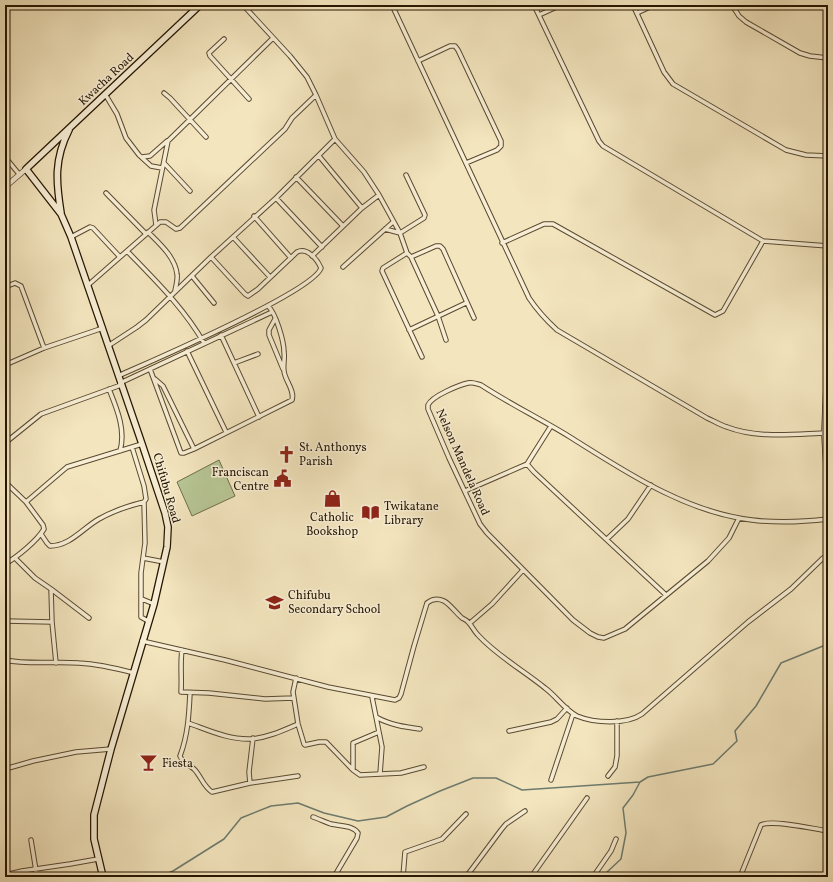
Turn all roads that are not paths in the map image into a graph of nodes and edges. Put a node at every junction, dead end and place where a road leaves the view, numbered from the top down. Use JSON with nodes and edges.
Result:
{"nodes":[{"id":1,"x":200,"y":5,"type":"edge"},
{"id":2,"x":243,"y":5,"type":"edge"},
{"id":3,"x":392,"y":5,"type":"edge"},
{"id":4,"x":534,"y":5,"type":"edge"},
{"id":5,"x":561,"y":5,"type":"edge"},
{"id":6,"x":633,"y":5,"type":"edge"},
{"id":7,"x":654,"y":5,"type":"edge"},
{"id":8,"x":732,"y":5,"type":"edge"},
{"id":9,"x":637,"y":13,"type":"junction"},
{"id":10,"x":539,"y":15,"type":"junction"},
{"id":11,"x":273,"y":38,"type":"junction"},
{"id":12,"x":224,"y":39,"type":"dead end"},
{"id":13,"x":828,"y":58,"type":"edge"},
{"id":14,"x":418,"y":61,"type":"junction"},
{"id":15,"x":231,"y":80,"type":"junction"},
{"id":16,"x":164,"y":93,"type":"dead end"},
{"id":17,"x":105,"y":94,"type":"junction"},
{"id":18,"x":316,"y":95,"type":"junction"},
{"id":19,"x":249,"y":99,"type":"dead end"},
{"id":20,"x":190,"y":120,"type":"junction"},
{"id":21,"x":71,"y":126,"type":"junction"},
{"id":22,"x":206,"y":137,"type":"dead end"},
{"id":23,"x":335,"y":139,"type":"junction"},
{"id":24,"x":168,"y":141,"type":"junction"},
{"id":25,"x":5,"y":156,"type":"edge"},
{"id":26,"x":319,"y":156,"type":"junction"},
{"id":27,"x":828,"y":156,"type":"edge"},
{"id":28,"x":142,"y":157,"type":"junction"},
{"id":29,"x":164,"y":162,"type":"junction"},
{"id":30,"x":466,"y":163,"type":"junction"},
{"id":31,"x":162,"y":168,"type":"junction"},
{"id":32,"x":26,"y":169,"type":"junction"},
{"id":33,"x":19,"y":174,"type":"junction"},
{"id":34,"x":406,"y":175,"type":"dead end"},
{"id":35,"x":296,"y":177,"type":"junction"},
{"id":36,"x":5,"y":187,"type":"edge"},
{"id":37,"x":190,"y":190,"type":"dead end"},
{"id":38,"x":106,"y":193,"type":"dead end"},
{"id":39,"x":379,"y":195,"type":"junction"},
{"id":40,"x":276,"y":198,"type":"junction"},
{"id":41,"x":362,"y":208,"type":"junction"},
{"id":42,"x":61,"y":214,"type":"junction"},
{"id":43,"x":254,"y":216,"type":"junction"},
{"id":44,"x":393,"y":222,"type":"junction"},
{"id":45,"x":156,"y":225,"type":"junction"},
{"id":46,"x":343,"y":226,"type":"junction"},
{"id":47,"x":385,"y":229,"type":"junction"},
{"id":48,"x":147,"y":233,"type":"junction"},
{"id":49,"x":400,"y":233,"type":"junction"},
{"id":50,"x":70,"y":237,"type":"junction"},
{"id":51,"x":233,"y":237,"type":"junction"},
{"id":52,"x":763,"y":241,"type":"junction"},
{"id":53,"x":502,"y":243,"type":"junction"},
{"id":54,"x":828,"y":246,"type":"edge"},
{"id":55,"x":322,"y":247,"type":"junction"},
{"id":56,"x":127,"y":251,"type":"junction"},
{"id":57,"x":407,"y":253,"type":"junction"},
{"id":58,"x":312,"y":256,"type":"junction"},
{"id":59,"x":120,"y":257,"type":"junction"},
{"id":60,"x":211,"y":257,"type":"junction"},
{"id":61,"x":411,"y":257,"type":"junction"},
{"id":62,"x":291,"y":258,"type":"junction"},
{"id":63,"x":343,"y":268,"type":"dead end"},
{"id":64,"x":192,"y":276,"type":"junction"},
{"id":65,"x":270,"y":277,"type":"junction"},
{"id":66,"x":87,"y":286,"type":"junction"},
{"id":67,"x":5,"y":287,"type":"edge"},
{"id":68,"x":175,"y":291,"type":"junction"},
{"id":69,"x":170,"y":296,"type":"junction"},
{"id":70,"x":214,"y":303,"type":"dead end"},
{"id":71,"x":466,"y":303,"type":"junction"},
{"id":72,"x":268,"y":306,"type":"junction"},
{"id":73,"x":272,"y":312,"type":"junction"},
{"id":74,"x":438,"y":316,"type":"junction"},
{"id":75,"x":474,"y":318,"type":"dead end"},
{"id":76,"x":275,"y":319,"type":"junction"},
{"id":77,"x":233,"y":323,"type":"junction"},
{"id":78,"x":102,"y":328,"type":"junction"},
{"id":79,"x":236,"y":328,"type":"junction"},
{"id":80,"x":409,"y":330,"type":"junction"},
{"id":81,"x":221,"y":335,"type":"junction"},
{"id":82,"x":201,"y":338,"type":"junction"},
{"id":83,"x":446,"y":340,"type":"dead end"},
{"id":84,"x":204,"y":343,"type":"junction"},
{"id":85,"x":108,"y":346,"type":"junction"},
{"id":86,"x":44,"y":348,"type":"junction"},
{"id":87,"x":186,"y":351,"type":"junction"},
{"id":88,"x":828,"y":351,"type":"edge"},
{"id":89,"x":169,"y":353,"type":"junction"},
{"id":90,"x":258,"y":354,"type":"dead end"},
{"id":91,"x":422,"y":357,"type":"dead end"},
{"id":92,"x":172,"y":358,"type":"junction"},
{"id":93,"x":234,"y":363,"type":"junction"},
{"id":94,"x":5,"y":365,"type":"edge"},
{"id":95,"x":150,"y":369,"type":"junction"},
{"id":96,"x":283,"y":370,"type":"junction"},
{"id":97,"x":155,"y":379,"type":"junction"},
{"id":98,"x":120,"y":381,"type":"junction"},
{"id":99,"x":108,"y":389,"type":"junction"},
{"id":100,"x":259,"y":417,"type":"junction"},
{"id":101,"x":551,"y":426,"type":"junction"},
{"id":102,"x":226,"y":432,"type":"junction"},
{"id":103,"x":826,"y":433,"type":"edge"},
{"id":104,"x":5,"y":443,"type":"edge"},
{"id":105,"x":142,"y":444,"type":"junction"},
{"id":106,"x":132,"y":447,"type":"junction"},
{"id":107,"x":194,"y":449,"type":"junction"},
{"id":108,"x":120,"y":451,"type":"junction"},
{"id":109,"x":527,"y":464,"type":"junction"},
{"id":110,"x":5,"y":482,"type":"edge"},
{"id":111,"x":651,"y":485,"type":"junction"},
{"id":112,"x":465,"y":491,"type":"junction"},
{"id":113,"x":828,"y":494,"type":"edge"},
{"id":114,"x":26,"y":502,"type":"junction"},
{"id":115,"x":144,"y":502,"type":"junction"},
{"id":116,"x":739,"y":518,"type":"junction"},
{"id":117,"x":828,"y":519,"type":"edge"},
{"id":118,"x":41,"y":534,"type":"junction"},
{"id":119,"x":607,"y":539,"type":"junction"},
{"id":120,"x":828,"y":555,"type":"edge"},
{"id":121,"x":15,"y":558,"type":"junction"},
{"id":122,"x":143,"y":558,"type":"junction"},
{"id":123,"x":164,"y":562,"type":"junction"},
{"id":124,"x":5,"y":564,"type":"edge"},
{"id":125,"x":523,"y":570,"type":"junction"},
{"id":126,"x":51,"y":589,"type":"junction"},
{"id":127,"x":666,"y":595,"type":"junction"},
{"id":128,"x":142,"y":599,"type":"junction"},
{"id":129,"x":154,"y":604,"type":"junction"},
{"id":130,"x":89,"y":618,"type":"dead end"},
{"id":131,"x":5,"y":621,"type":"edge"},
{"id":132,"x":148,"y":621,"type":"junction"},
{"id":133,"x":52,"y":622,"type":"junction"},
{"id":134,"x":470,"y":623,"type":"junction"},
{"id":135,"x":142,"y":641,"type":"junction"},
{"id":136,"x":182,"y":650,"type":"junction"},
{"id":137,"x":5,"y":660,"type":"edge"},
{"id":138,"x":56,"y":662,"type":"junction"},
{"id":139,"x":134,"y":673,"type":"junction"},
{"id":140,"x":296,"y":678,"type":"junction"},
{"id":141,"x":190,"y":692,"type":"junction"},
{"id":142,"x":372,"y":697,"type":"junction"},
{"id":143,"x":294,"y":698,"type":"junction"},
{"id":144,"x":567,"y":708,"type":"junction"},
{"id":145,"x":573,"y":714,"type":"junction"},
{"id":146,"x":376,"y":717,"type":"junction"},
{"id":147,"x":617,"y":721,"type":"junction"},
{"id":148,"x":188,"y":723,"type":"junction"},
{"id":149,"x":298,"y":724,"type":"junction"},
{"id":150,"x":420,"y":730,"type":"dead end"},
{"id":151,"x":509,"y":731,"type":"dead end"},
{"id":152,"x":379,"y":732,"type":"junction"},
{"id":153,"x":253,"y":738,"type":"junction"},
{"id":154,"x":111,"y":749,"type":"junction"},
{"id":155,"x":424,"y":767,"type":"dead end"},
{"id":156,"x":5,"y":769,"type":"edge"},
{"id":157,"x":353,"y":770,"type":"junction"},
{"id":158,"x":380,"y":774,"type":"junction"},
{"id":159,"x":298,"y":776,"type":"dead end"},
{"id":160,"x":608,"y":776,"type":"dead end"},
{"id":161,"x":551,"y":780,"type":"dead end"},
{"id":162,"x":250,"y":783,"type":"junction"},
{"id":163,"x":587,"y":798,"type":"dead end"},
{"id":164,"x":525,"y":811,"type":"dead end"},
{"id":165,"x":466,"y":814,"type":"dead end"},
{"id":166,"x":312,"y":817,"type":"dead end"},
{"id":167,"x":828,"y":831,"type":"edge"},
{"id":168,"x":616,"y":839,"type":"dead end"},
{"id":169,"x":31,"y":840,"type":"dead end"},
{"id":170,"x":98,"y":859,"type":"junction"},
{"id":171,"x":36,"y":869,"type":"junction"},
{"id":172,"x":828,"y":872,"type":"edge"},
{"id":173,"x":5,"y":875,"type":"edge"},
{"id":174,"x":37,"y":877,"type":"edge"},
{"id":175,"x":102,"y":877,"type":"edge"},
{"id":176,"x":334,"y":877,"type":"edge"},
{"id":177,"x":403,"y":877,"type":"edge"},
{"id":178,"x":466,"y":877,"type":"edge"},
{"id":179,"x":530,"y":877,"type":"edge"},
{"id":180,"x":593,"y":877,"type":"edge"},
{"id":181,"x":740,"y":877,"type":"edge"},
{"id":182,"x":826,"y":877,"type":"edge"}],
"edges":[{"from":1,"to":17,"type":"main road","name":"Kwacha Road"},
{"from":2,"to":11,"type":"street"},
{"from":3,"to":14,"type":"street"},
{"from":4,"to":10,"type":"street"},
{"from":5,"to":10,"type":"street"},
{"from":6,"to":9,"type":"street"},
{"from":7,"to":9,"type":"street"},
{"from":8,"to":13,"type":"street"},
{"from":9,"to":27,"type":"street"},
{"from":10,"to":52,"type":"street"},
{"from":11,"to":15,"type":"street"},
{"from":11,"to":18,"type":"street"},
{"from":12,"to":15,"type":"street"},
{"from":14,"to":30,"type":"street"},
{"from":14,"to":30,"type":"street"},
{"from":15,"to":19,"type":"street"},
{"from":15,"to":20,"type":"street"},
{"from":16,"to":20,"type":"street"},
{"from":17,"to":21,"type":"main road","name":"Kwacha Road"},
{"from":17,"to":28,"type":"street"},
{"from":18,"to":23,"type":"street"},
{"from":18,"to":45,"type":"street"},
{"from":20,"to":22,"type":"street"},
{"from":20,"to":24,"type":"street"},
{"from":21,"to":32,"type":"main road","name":"Kwacha Road"},
{"from":21,"to":42,"type":"main road"},
{"from":23,"to":26,"type":"street"},
{"from":23,"to":39,"type":"street"},
{"from":24,"to":28,"type":"street"},
{"from":24,"to":29,"type":"street"},
{"from":25,"to":33,"type":"street"},
{"from":26,"to":35,"type":"street"},
{"from":26,"to":41,"type":"street"},
{"from":28,"to":31,"type":"street"},
{"from":29,"to":31,"type":"street"},
{"from":29,"to":37,"type":"street"},
{"from":30,"to":53,"type":"street"},
{"from":31,"to":45,"type":"street"},
{"from":32,"to":33,"type":"street"},
{"from":32,"to":42,"type":"main road","name":"Chifubu Road"},
{"from":33,"to":36,"type":"street"},
{"from":34,"to":49,"type":"street"},
{"from":35,"to":40,"type":"street"},
{"from":35,"to":46,"type":"street"},
{"from":38,"to":48,"type":"street"},
{"from":39,"to":41,"type":"street"},
{"from":39,"to":44,"type":"street"},
{"from":40,"to":43,"type":"street"},
{"from":40,"to":55,"type":"street"},
{"from":41,"to":46,"type":"street"},
{"from":42,"to":50,"type":"main road","name":"Chifubu Road"},
{"from":43,"to":51,"type":"street"},
{"from":43,"to":62,"type":"street"},
{"from":44,"to":47,"type":"street"},
{"from":44,"to":49,"type":"street"},
{"from":45,"to":48,"type":"street"},
{"from":46,"to":55,"type":"street"},
{"from":47,"to":49,"type":"street"},
{"from":47,"to":63,"type":"street"},
{"from":48,"to":56,"type":"street"},
{"from":48,"to":68,"type":"street"},
{"from":49,"to":57,"type":"street"},
{"from":50,"to":59,"type":"street"},
{"from":50,"to":66,"type":"main road","name":"Chifubu Road"},
{"from":51,"to":60,"type":"street"},
{"from":51,"to":65,"type":"street"},
{"from":52,"to":53,"type":"street"},
{"from":52,"to":54,"type":"street"},
{"from":53,"to":103,"type":"street"},
{"from":55,"to":58,"type":"street"},
{"from":56,"to":59,"type":"street"},
{"from":56,"to":69,"type":"street"},
{"from":57,"to":61,"type":"street"},
{"from":57,"to":80,"type":"street"},
{"from":58,"to":62,"type":"street"},
{"from":58,"to":72,"type":"street"},
{"from":59,"to":66,"type":"street"},
{"from":60,"to":64,"type":"street"},
{"from":60,"to":65,"type":"street"},
{"from":61,"to":71,"type":"street"},
{"from":61,"to":74,"type":"street"},
{"from":62,"to":65,"type":"street"},
{"from":64,"to":68,"type":"street"},
{"from":64,"to":70,"type":"street"},
{"from":66,"to":78,"type":"main road","name":"Chifubu Road"},
{"from":67,"to":86,"type":"street"},
{"from":68,"to":69,"type":"street"},
{"from":69,"to":82,"type":"street"},
{"from":69,"to":85,"type":"street"},
{"from":71,"to":74,"type":"street"},
{"from":71,"to":75,"type":"street"},
{"from":72,"to":73,"type":"street"},
{"from":72,"to":77,"type":"street"},
{"from":73,"to":76,"type":"street"},
{"from":73,"to":79,"type":"street"},
{"from":74,"to":80,"type":"street"},
{"from":74,"to":83,"type":"street"},
{"from":76,"to":96,"type":"street"},
{"from":76,"to":96,"type":"street"},
{"from":77,"to":79,"type":"street"},
{"from":77,"to":82,"type":"street"},
{"from":78,"to":85,"type":"main road","name":"Chifubu Road"},
{"from":78,"to":86,"type":"street"},
{"from":79,"to":81,"type":"street"},
{"from":80,"to":91,"type":"street"},
{"from":81,"to":84,"type":"street"},
{"from":81,"to":93,"type":"street"},
{"from":82,"to":84,"type":"street"},
{"from":82,"to":89,"type":"street"},
{"from":84,"to":87,"type":"street"},
{"from":85,"to":98,"type":"main road","name":"Chifubu Road"},
{"from":86,"to":94,"type":"street"},
{"from":87,"to":92,"type":"street"},
{"from":87,"to":102,"type":"street"},
{"from":88,"to":103,"type":"street"},
{"from":89,"to":92,"type":"street"},
{"from":89,"to":98,"type":"street"},
{"from":90,"to":93,"type":"street"},
{"from":92,"to":95,"type":"street"},
{"from":93,"to":100,"type":"street"},
{"from":95,"to":97,"type":"street"},
{"from":95,"to":98,"type":"street"},
{"from":96,"to":100,"type":"street"},
{"from":97,"to":107,"type":"street"},
{"from":97,"to":107,"type":"street"},
{"from":98,"to":99,"type":"street"},
{"from":98,"to":105,"type":"main road","name":"Chifubu Road"},
{"from":99,"to":104,"type":"street"},
{"from":99,"to":108,"type":"street"},
{"from":100,"to":102,"type":"street"},
{"from":101,"to":109,"type":"street"},
{"from":101,"to":111,"type":"street","name":"Nelson Mandela Road"},
{"from":101,"to":112,"type":"street","name":"Nelson Mandela Road"},
{"from":102,"to":107,"type":"street"},
{"from":103,"to":113,"type":"street"},
{"from":105,"to":106,"type":"street"},
{"from":105,"to":123,"type":"main road","name":"Chifubu Road"},
{"from":106,"to":108,"type":"street"},
{"from":106,"to":115,"type":"street"},
{"from":108,"to":114,"type":"street"},
{"from":109,"to":112,"type":"street"},
{"from":109,"to":119,"type":"street"},
{"from":110,"to":114,"type":"street"},
{"from":111,"to":116,"type":"street","name":"Nelson Mandela Road"},
{"from":111,"to":119,"type":"street"},
{"from":112,"to":125,"type":"street","name":"Nelson Mandela Road"},
{"from":114,"to":118,"type":"street"},
{"from":115,"to":118,"type":"street"},
{"from":115,"to":122,"type":"street"},
{"from":116,"to":117,"type":"street","name":"Nelson Mandela Road"},
{"from":116,"to":127,"type":"street","name":"Nelson Mandela Road"},
{"from":118,"to":121,"type":"street"},
{"from":119,"to":127,"type":"street"},
{"from":120,"to":147,"type":"street"},
{"from":121,"to":124,"type":"street"},
{"from":121,"to":126,"type":"street"},
{"from":122,"to":123,"type":"street"},
{"from":122,"to":128,"type":"street"},
{"from":123,"to":129,"type":"main road","name":"Chifubu Road"},
{"from":125,"to":127,"type":"street","name":"Nelson Mandela Road"},
{"from":125,"to":134,"type":"street"},
{"from":126,"to":130,"type":"street"},
{"from":126,"to":133,"type":"street"},
{"from":128,"to":129,"type":"street"},
{"from":128,"to":132,"type":"street"},
{"from":129,"to":132,"type":"main road","name":"Chifubu Road"},
{"from":131,"to":133,"type":"street"},
{"from":132,"to":135,"type":"main road","name":"Chifubu Road"},
{"from":133,"to":138,"type":"street"},
{"from":134,"to":142,"type":"street"},
{"from":134,"to":144,"type":"street"},
{"from":135,"to":136,"type":"street"},
{"from":135,"to":139,"type":"main road","name":"Chifubu Road"},
{"from":136,"to":140,"type":"street"},
{"from":136,"to":141,"type":"street"},
{"from":137,"to":138,"type":"street"},
{"from":138,"to":139,"type":"street"},
{"from":139,"to":154,"type":"main road","name":"Chifubu Road"},
{"from":140,"to":142,"type":"street"},
{"from":140,"to":143,"type":"street"},
{"from":141,"to":143,"type":"street"},
{"from":141,"to":148,"type":"street"},
{"from":142,"to":146,"type":"street"},
{"from":143,"to":149,"type":"street"},
{"from":144,"to":145,"type":"street"},
{"from":144,"to":151,"type":"street"},
{"from":145,"to":147,"type":"street"},
{"from":145,"to":161,"type":"street"},
{"from":146,"to":150,"type":"street"},
{"from":146,"to":152,"type":"street"},
{"from":147,"to":160,"type":"street"},
{"from":148,"to":153,"type":"street"},
{"from":148,"to":162,"type":"street"},
{"from":149,"to":153,"type":"street"},
{"from":149,"to":157,"type":"street"},
{"from":152,"to":157,"type":"street"},
{"from":152,"to":158,"type":"street"},
{"from":153,"to":162,"type":"street"},
{"from":154,"to":156,"type":"street"},
{"from":154,"to":170,"type":"main road","name":"Chifubu Road"},
{"from":155,"to":158,"type":"street"},
{"from":157,"to":158,"type":"street"},
{"from":159,"to":162,"type":"street"},
{"from":163,"to":179,"type":"street"},
{"from":164,"to":178,"type":"street"},
{"from":165,"to":177,"type":"street"},
{"from":166,"to":176,"type":"street"},
{"from":167,"to":181,"type":"street"},
{"from":168,"to":180,"type":"street"},
{"from":169,"to":171,"type":"street"},
{"from":170,"to":171,"type":"street"},
{"from":170,"to":175,"type":"main road","name":"Chifubu Road"},
{"from":171,"to":173,"type":"street"},
{"from":171,"to":174,"type":"street"},
{"from":172,"to":182,"type":"street"}]}
